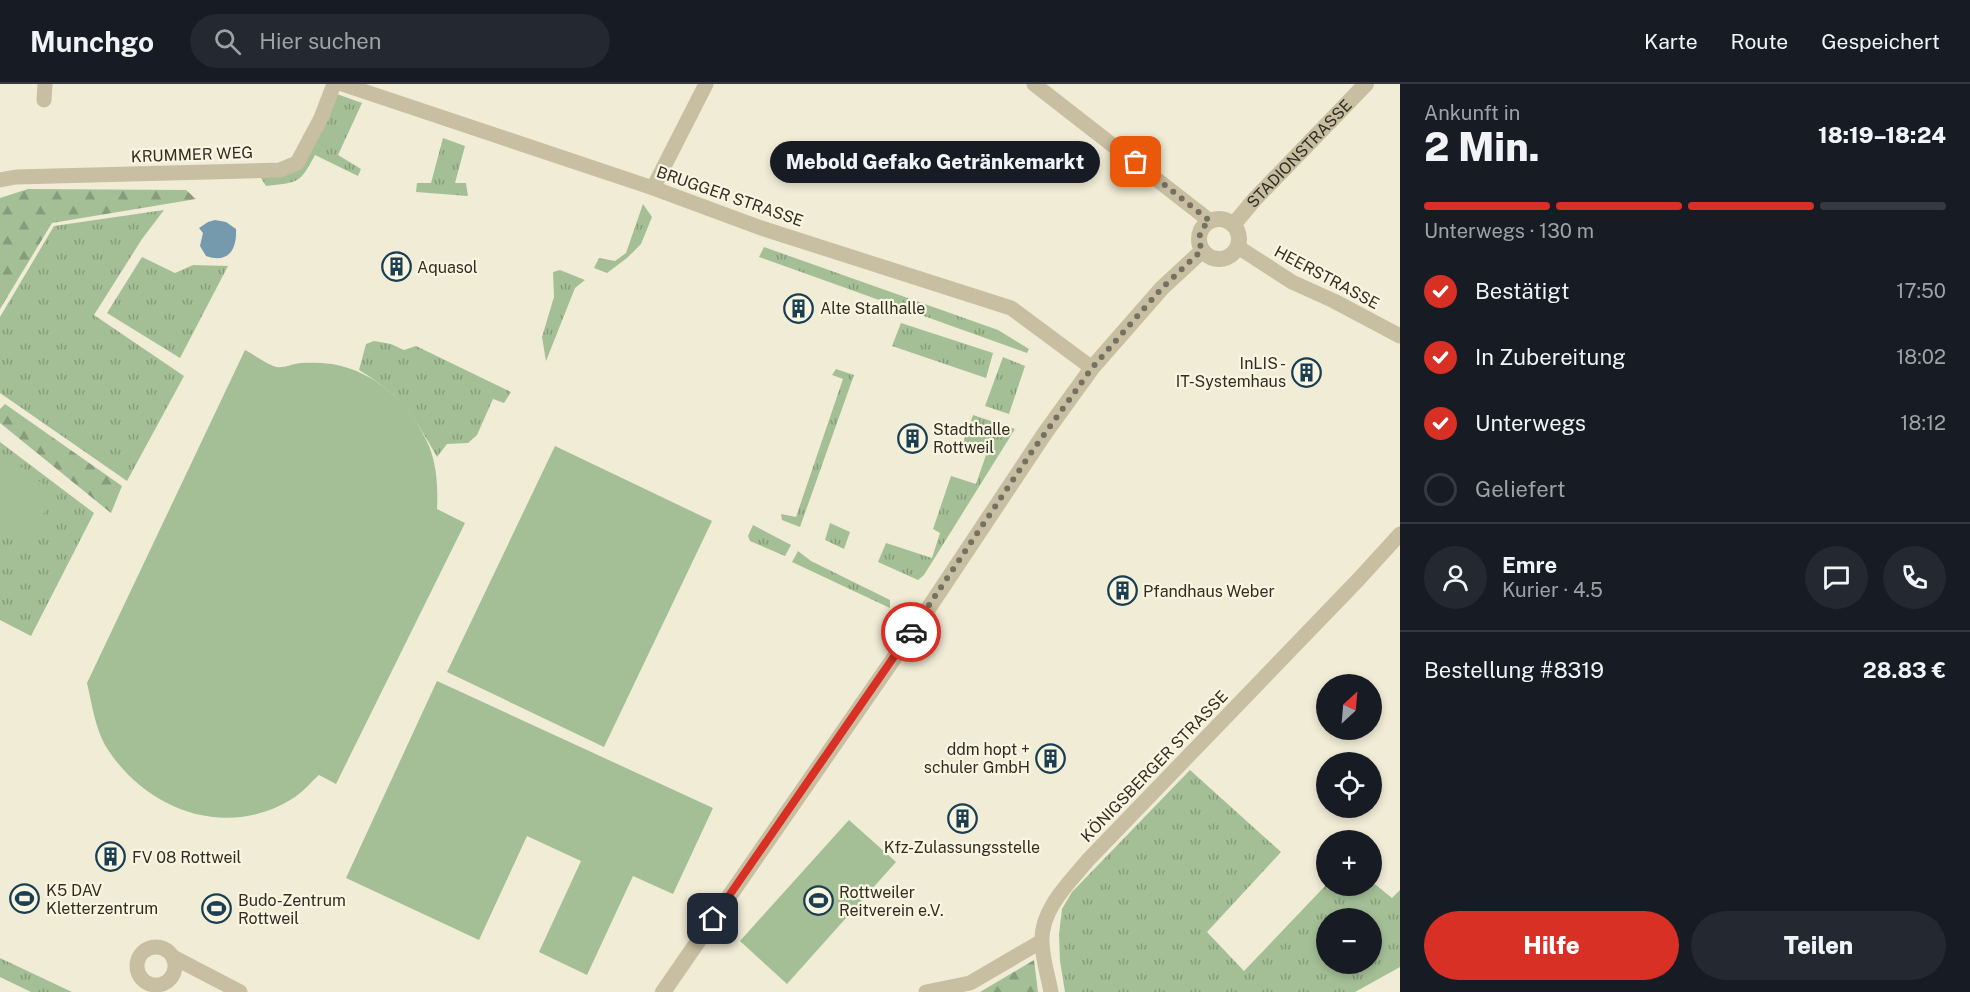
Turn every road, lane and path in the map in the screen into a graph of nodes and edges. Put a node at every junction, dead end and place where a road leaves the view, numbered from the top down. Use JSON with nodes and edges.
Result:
{"nodes":[{"id":1,"x":45,"y":84,"type":"edge"},
{"id":2,"x":334,"y":84,"type":"edge"},
{"id":3,"x":342,"y":84,"type":"edge"},
{"id":4,"x":706,"y":84,"type":"edge"},
{"id":5,"x":1034,"y":84,"type":"edge"},
{"id":6,"x":1366,"y":84,"type":"edge"},
{"id":7,"x":44,"y":100,"type":"dead end"},
{"id":8,"x":0,"y":180,"type":"edge"},
{"id":9,"x":653,"y":188,"type":"junction"},
{"id":10,"x":1210,"y":221,"type":"junction"},
{"id":11,"x":1234,"y":224,"type":"junction"},
{"id":12,"x":1238,"y":247,"type":"junction"},
{"id":13,"x":1202,"y":250,"type":"junction"},
{"id":14,"x":1400,"y":336,"type":"edge"},
{"id":15,"x":1092,"y":368,"type":"junction"},
{"id":16,"x":1400,"y":534,"type":"edge"},
{"id":17,"x":1042,"y":941,"type":"junction"},
{"id":18,"x":173,"y":957,"type":"dead end"},
{"id":19,"x":240,"y":992,"type":"edge"},
{"id":20,"x":663,"y":992,"type":"edge"},
{"id":21,"x":926,"y":992,"type":"edge"},
{"id":22,"x":1051,"y":992,"type":"edge"}],
"edges":[{"from":1,"to":7,"type":"street"},
{"from":2,"to":8,"type":"street","name":"KRUMMER WEG"},
{"from":3,"to":9,"type":"street","name":"BRUGGER STRASSE"},
{"from":4,"to":9,"type":"street"},
{"from":5,"to":10,"type":"street"},
{"from":6,"to":11,"type":"street","name":"STADIONSTRASSE"},
{"from":9,"to":15,"type":"street","name":"BRUGGER STRASSE"},
{"from":10,"to":11,"type":"street"},
{"from":10,"to":13,"type":"street"},
{"from":11,"to":12,"type":"street"},
{"from":12,"to":13,"type":"street"},
{"from":12,"to":14,"type":"street","name":"HEERSTRASSE"},
{"from":13,"to":15,"type":"street"},
{"from":15,"to":20,"type":"street"},
{"from":16,"to":17,"type":"street","name":"KÖNIGSBERGER STRASSE"},
{"from":17,"to":21,"type":"street"},
{"from":17,"to":22,"type":"street"},
{"from":18,"to":19,"type":"street"}]}
